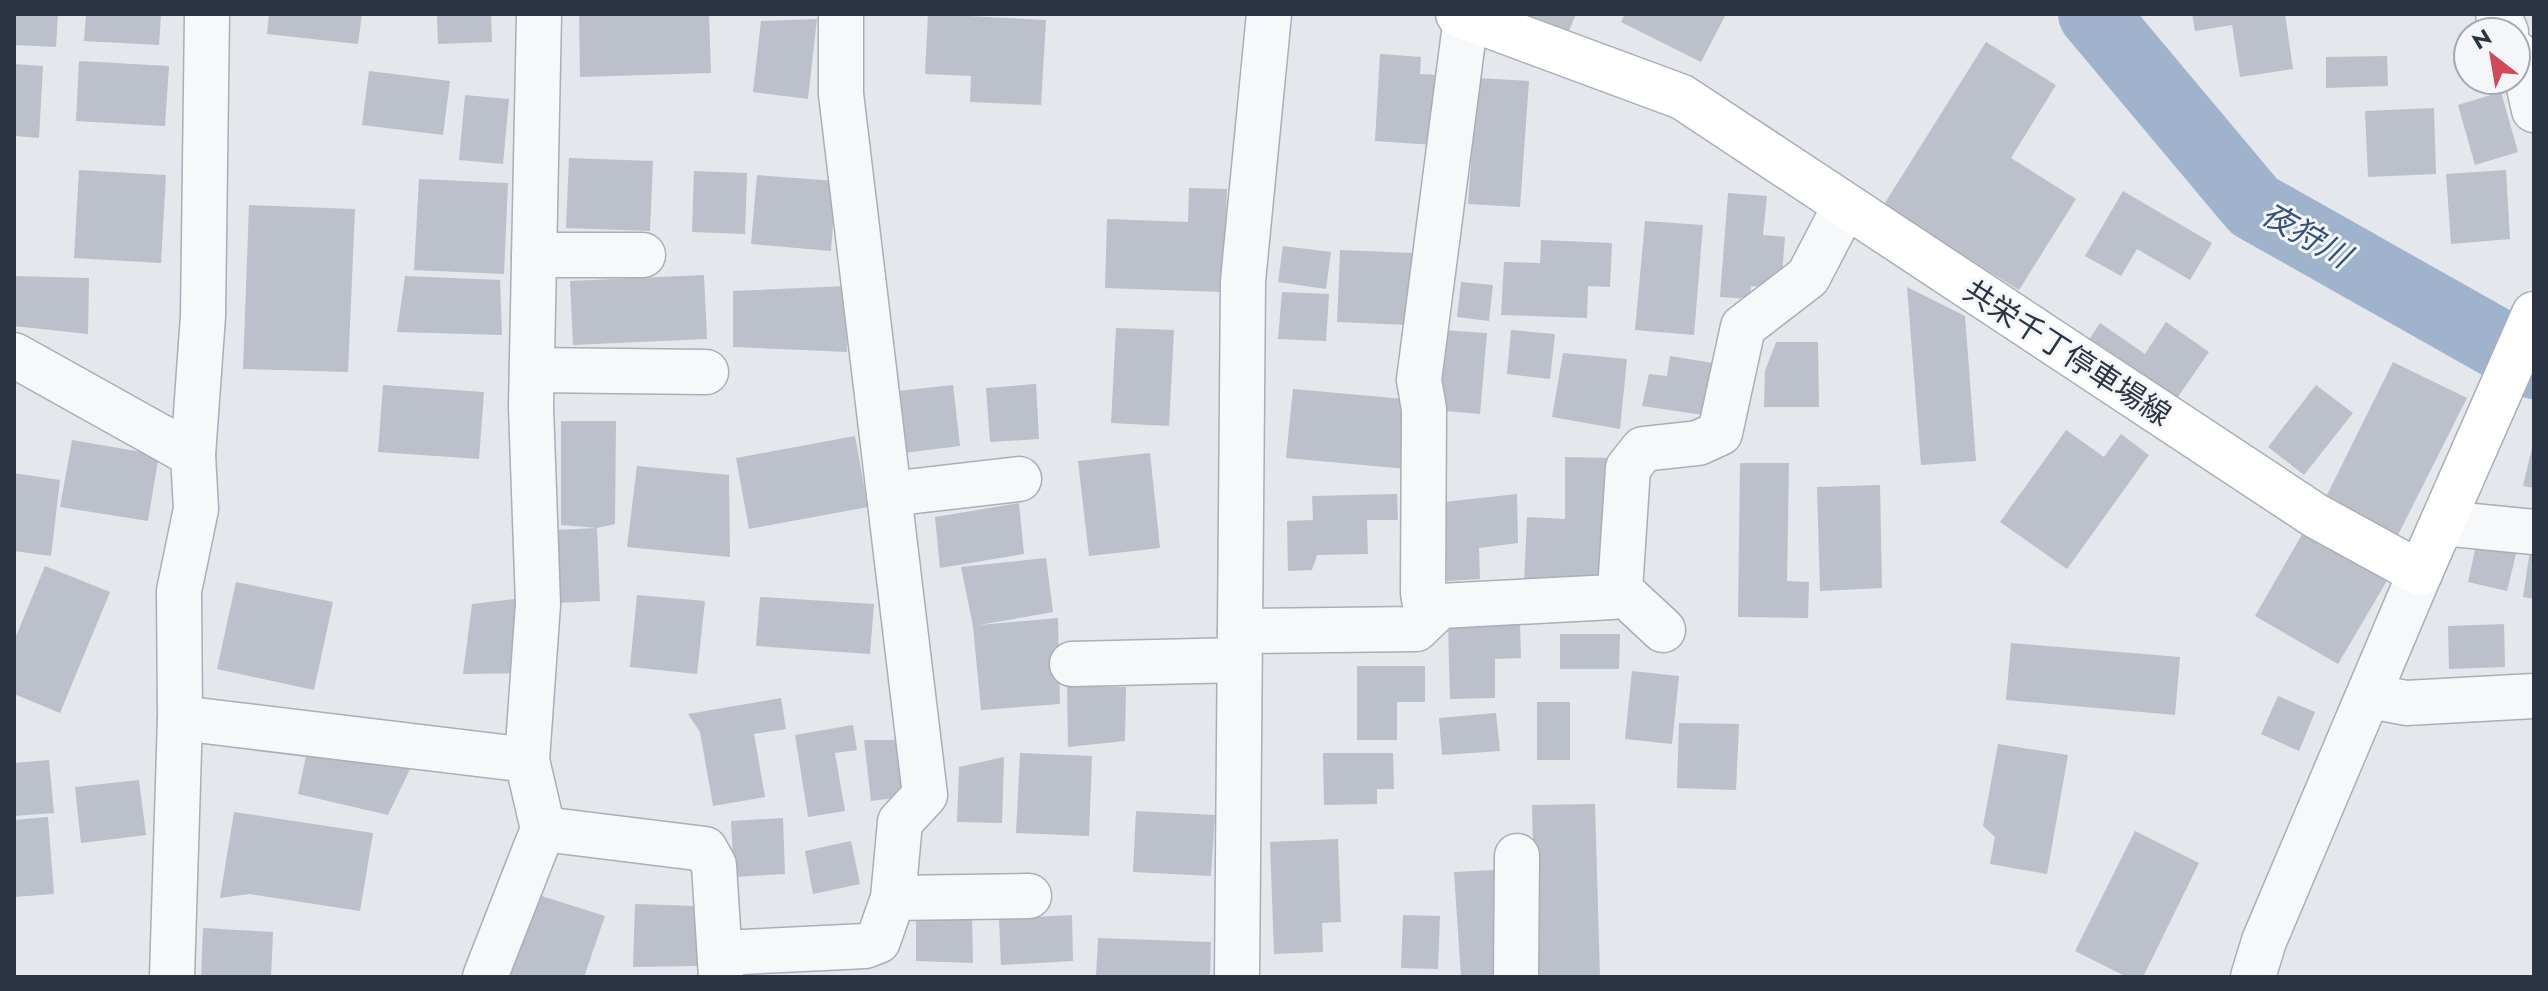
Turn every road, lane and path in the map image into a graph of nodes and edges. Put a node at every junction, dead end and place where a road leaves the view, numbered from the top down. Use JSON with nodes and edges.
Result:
{"nodes":[{"id":1,"x":207,"y":14,"type":"edge"},
{"id":2,"x":539,"y":14,"type":"edge"},
{"id":3,"x":841,"y":14,"type":"edge"},
{"id":4,"x":1269,"y":14,"type":"edge"},
{"id":5,"x":1462,"y":15,"type":"edge"},
{"id":6,"x":1845,"y":206,"type":"junction"},
{"id":7,"x":534,"y":255,"type":"junction"},
{"id":8,"x":643,"y":255,"type":"dead end"},
{"id":9,"x":2534,"y":314,"type":"edge"},
{"id":10,"x":14,"y":355,"type":"edge"},
{"id":11,"x":532,"y":370,"type":"junction"},
{"id":12,"x":706,"y":372,"type":"dead end"},
{"id":13,"x":193,"y":455,"type":"junction"},
{"id":14,"x":1019,"y":479,"type":"dead end"},
{"id":15,"x":889,"y":494,"type":"junction"},
{"id":16,"x":2443,"y":523,"type":"junction"},
{"id":17,"x":2534,"y":532,"type":"edge"},
{"id":18,"x":2420,"y":573,"type":"junction"},
{"id":19,"x":1620,"y":590,"type":"junction"},
{"id":20,"x":1427,"y":616,"type":"junction"},
{"id":21,"x":1663,"y":630,"type":"dead end"},
{"id":22,"x":1239,"y":646,"type":"junction"},
{"id":23,"x":1072,"y":664,"type":"dead end"},
{"id":24,"x":2371,"y":696,"type":"junction"},
{"id":25,"x":2534,"y":696,"type":"edge"},
{"id":26,"x":180,"y":718,"type":"junction"},
{"id":27,"x":527,"y":760,"type":"junction"},
{"id":28,"x":543,"y":829,"type":"junction"},
{"id":29,"x":1517,"y":856,"type":"dead end"},
{"id":30,"x":1029,"y":896,"type":"dead end"},
{"id":31,"x":893,"y":898,"type":"junction"},
{"id":32,"x":721,"y":965,"type":"edge"},
{"id":33,"x":172,"y":977,"type":"edge"},
{"id":34,"x":485,"y":977,"type":"edge"},
{"id":35,"x":1237,"y":977,"type":"edge"},
{"id":36,"x":1516,"y":977,"type":"edge"},
{"id":37,"x":2253,"y":977,"type":"edge"}],
"edges":[{"from":1,"to":13,"type":"street"},
{"from":2,"to":7,"type":"street"},
{"from":3,"to":15,"type":"street"},
{"from":4,"to":22,"type":"street"},
{"from":5,"to":6,"type":"main road","name":"共栄千丁停車場線"},
{"from":5,"to":20,"type":"street"},
{"from":6,"to":18,"type":"main road","name":"共栄千丁停車場線"},
{"from":6,"to":19,"type":"street"},
{"from":7,"to":8,"type":"street"},
{"from":7,"to":11,"type":"street"},
{"from":9,"to":16,"type":"main road"},
{"from":10,"to":13,"type":"street"},
{"from":11,"to":12,"type":"street"},
{"from":11,"to":27,"type":"street"},
{"from":13,"to":26,"type":"street"},
{"from":14,"to":15,"type":"street"},
{"from":15,"to":31,"type":"street"},
{"from":16,"to":17,"type":"street"},
{"from":16,"to":18,"type":"main road"},
{"from":18,"to":24,"type":"street"},
{"from":19,"to":20,"type":"street"},
{"from":19,"to":21,"type":"street"},
{"from":20,"to":22,"type":"street"},
{"from":22,"to":23,"type":"street"},
{"from":22,"to":35,"type":"street"},
{"from":24,"to":25,"type":"street"},
{"from":24,"to":37,"type":"street"},
{"from":26,"to":27,"type":"street"},
{"from":26,"to":33,"type":"street"},
{"from":27,"to":28,"type":"street"},
{"from":28,"to":32,"type":"street"},
{"from":28,"to":34,"type":"street"},
{"from":29,"to":36,"type":"street"},
{"from":30,"to":31,"type":"street"},
{"from":31,"to":32,"type":"street"}]}
